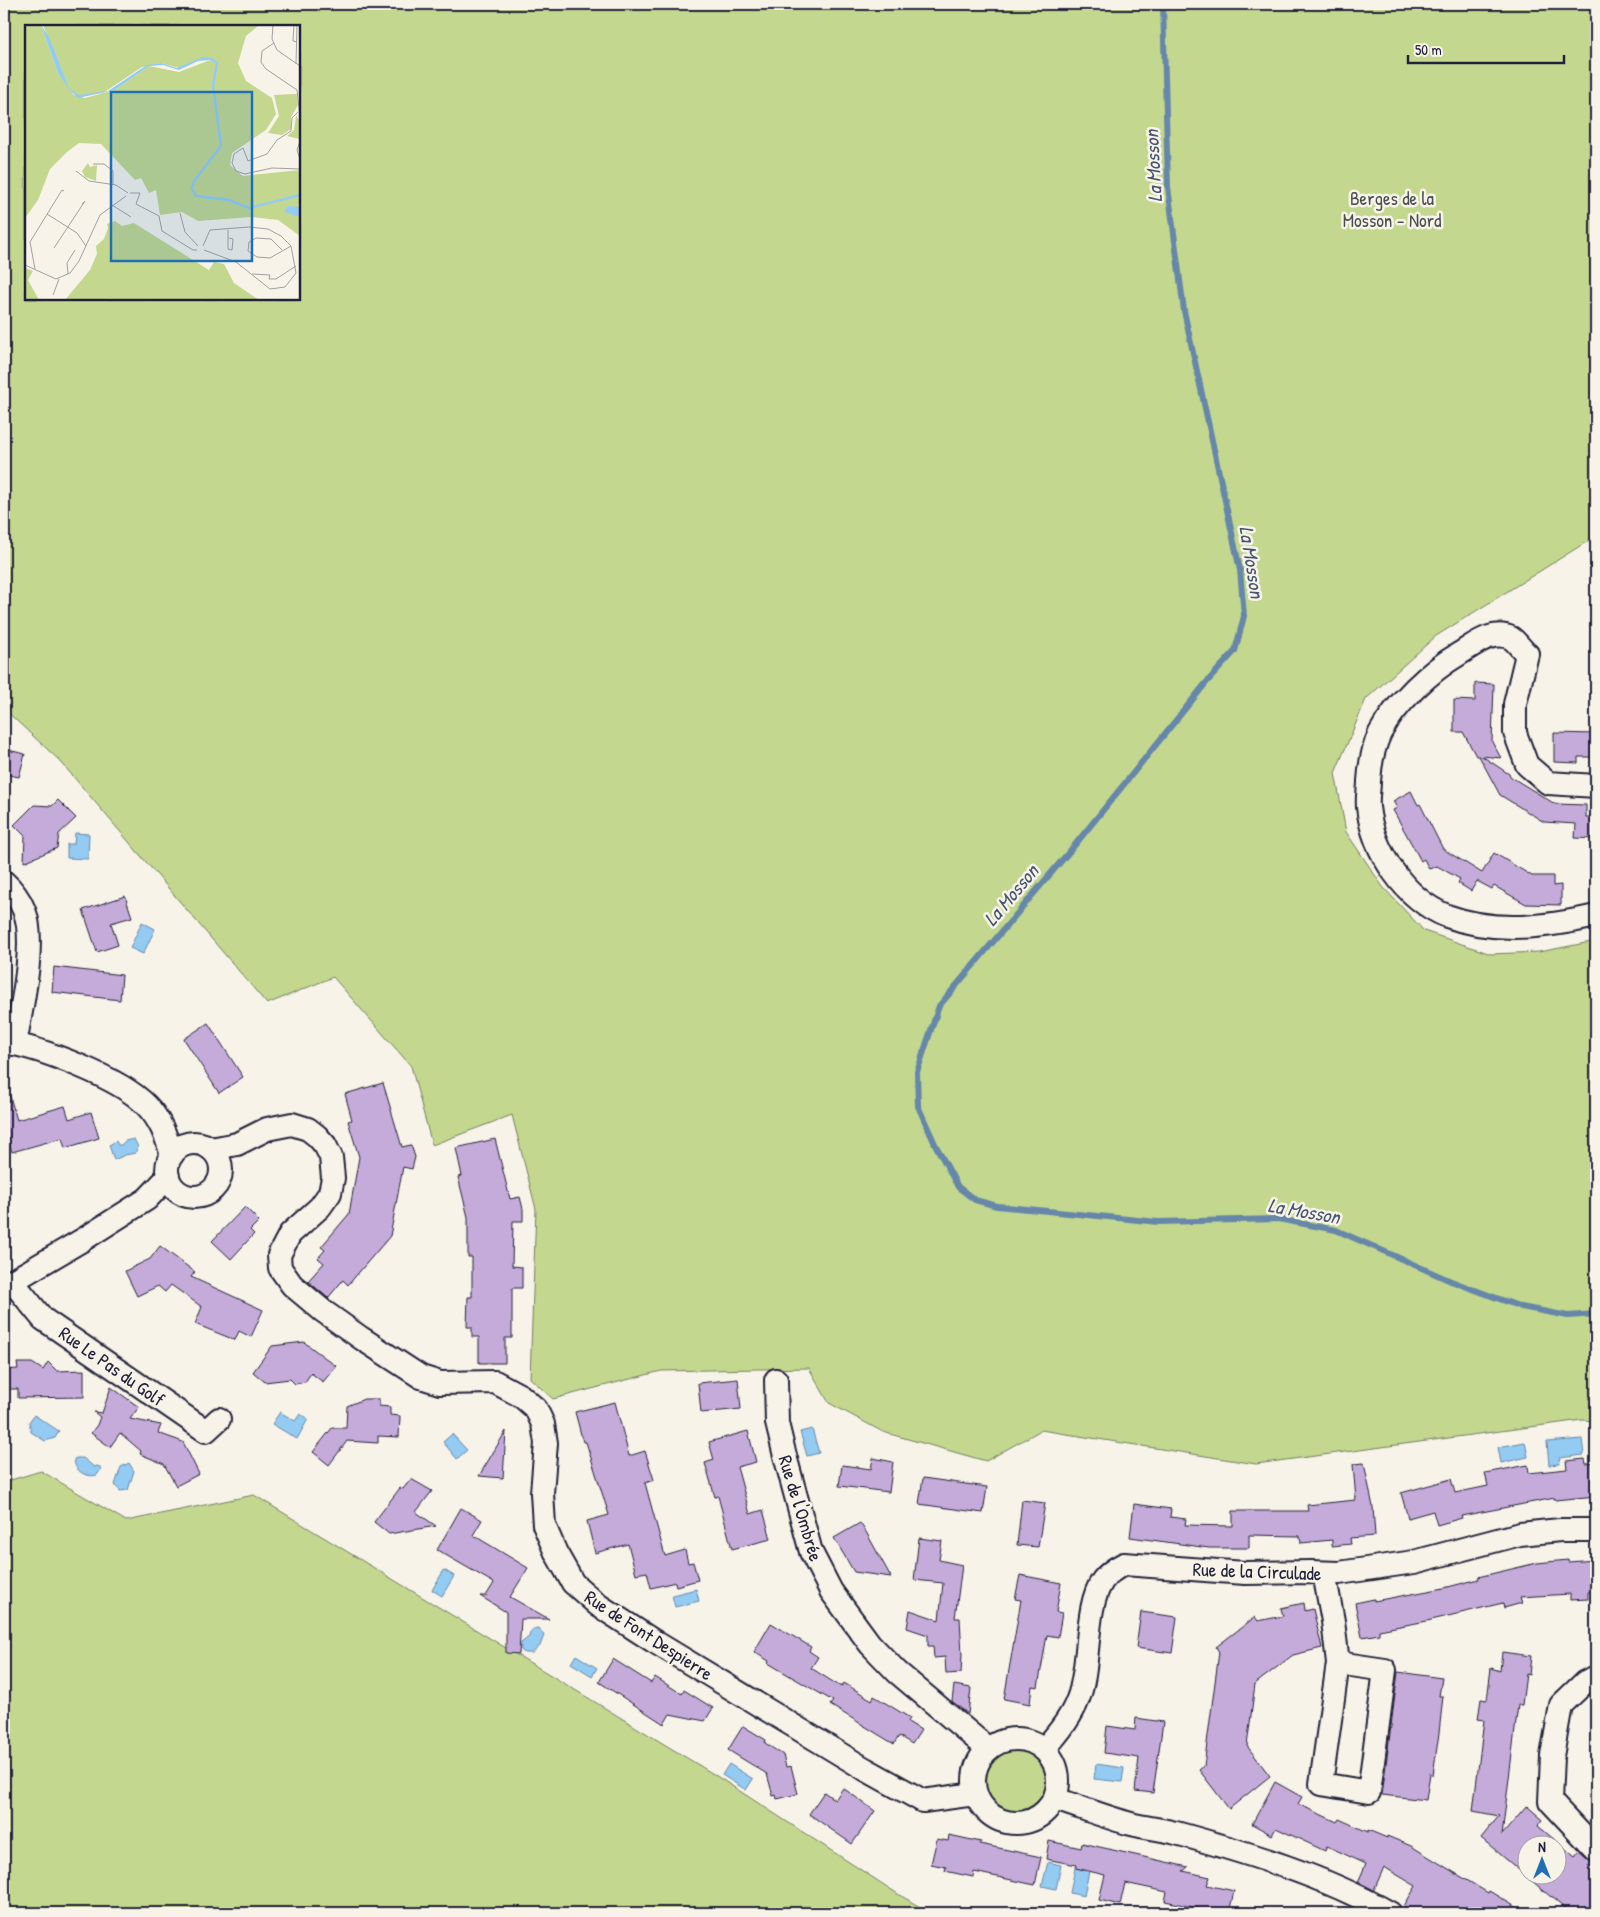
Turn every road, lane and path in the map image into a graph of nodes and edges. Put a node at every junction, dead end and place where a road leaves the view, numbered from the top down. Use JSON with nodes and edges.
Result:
{"nodes":[{"id":1,"x":1596,"y":786,"type":"edge"},
{"id":2,"x":4,"y":882,"type":"edge"},
{"id":3,"x":1596,"y":916,"type":"edge"},
{"id":4,"x":10,"y":1043,"type":"edge"},
{"id":5,"x":179,"y":1150,"type":"junction"},
{"id":6,"x":216,"y":1156,"type":"junction"},
{"id":7,"x":173,"y":1184,"type":"junction"},
{"id":8,"x":8,"y":1283,"type":"edge"},
{"id":9,"x":776,"y":1380,"type":"dead end"},
{"id":10,"x":219,"y":1418,"type":"dead end"},
{"id":11,"x":1596,"y":1530,"type":"edge"},
{"id":12,"x":1324,"y":1573,"type":"junction"},
{"id":13,"x":1338,"y":1663,"type":"junction"},
{"id":14,"x":1596,"y":1676,"type":"edge"},
{"id":15,"x":988,"y":1748,"type":"junction"},
{"id":16,"x":1044,"y":1749,"type":"junction"},
{"id":17,"x":975,"y":1794,"type":"junction"},
{"id":18,"x":1054,"y":1799,"type":"junction"},
{"id":19,"x":1596,"y":1850,"type":"edge"},
{"id":20,"x":1390,"y":1913,"type":"edge"}],
"edges":[{"from":1,"to":3,"type":"street"},
{"from":2,"to":4,"type":"street"},
{"from":4,"to":5,"type":"street"},
{"from":5,"to":6,"type":"street"},
{"from":5,"to":7,"type":"street"},
{"from":6,"to":7,"type":"street"},
{"from":6,"to":17,"type":"street","name":"Rue de Font Despierre"},
{"from":7,"to":8,"type":"street"},
{"from":8,"to":10,"type":"street","name":"Rue Le Pas du Golf"},
{"from":9,"to":15,"type":"street","name":"Rue de l'Ombrée"},
{"from":11,"to":12,"type":"street","name":"Rue de la Circulade"},
{"from":12,"to":13,"type":"street"},
{"from":12,"to":16,"type":"street","name":"Rue de la Circulade"},
{"from":13,"to":13,"type":"street"},
{"from":14,"to":19,"type":"street"},
{"from":15,"to":16,"type":"street"},
{"from":15,"to":17,"type":"street"},
{"from":16,"to":18,"type":"street"},
{"from":17,"to":18,"type":"street"},
{"from":18,"to":20,"type":"street"}]}
